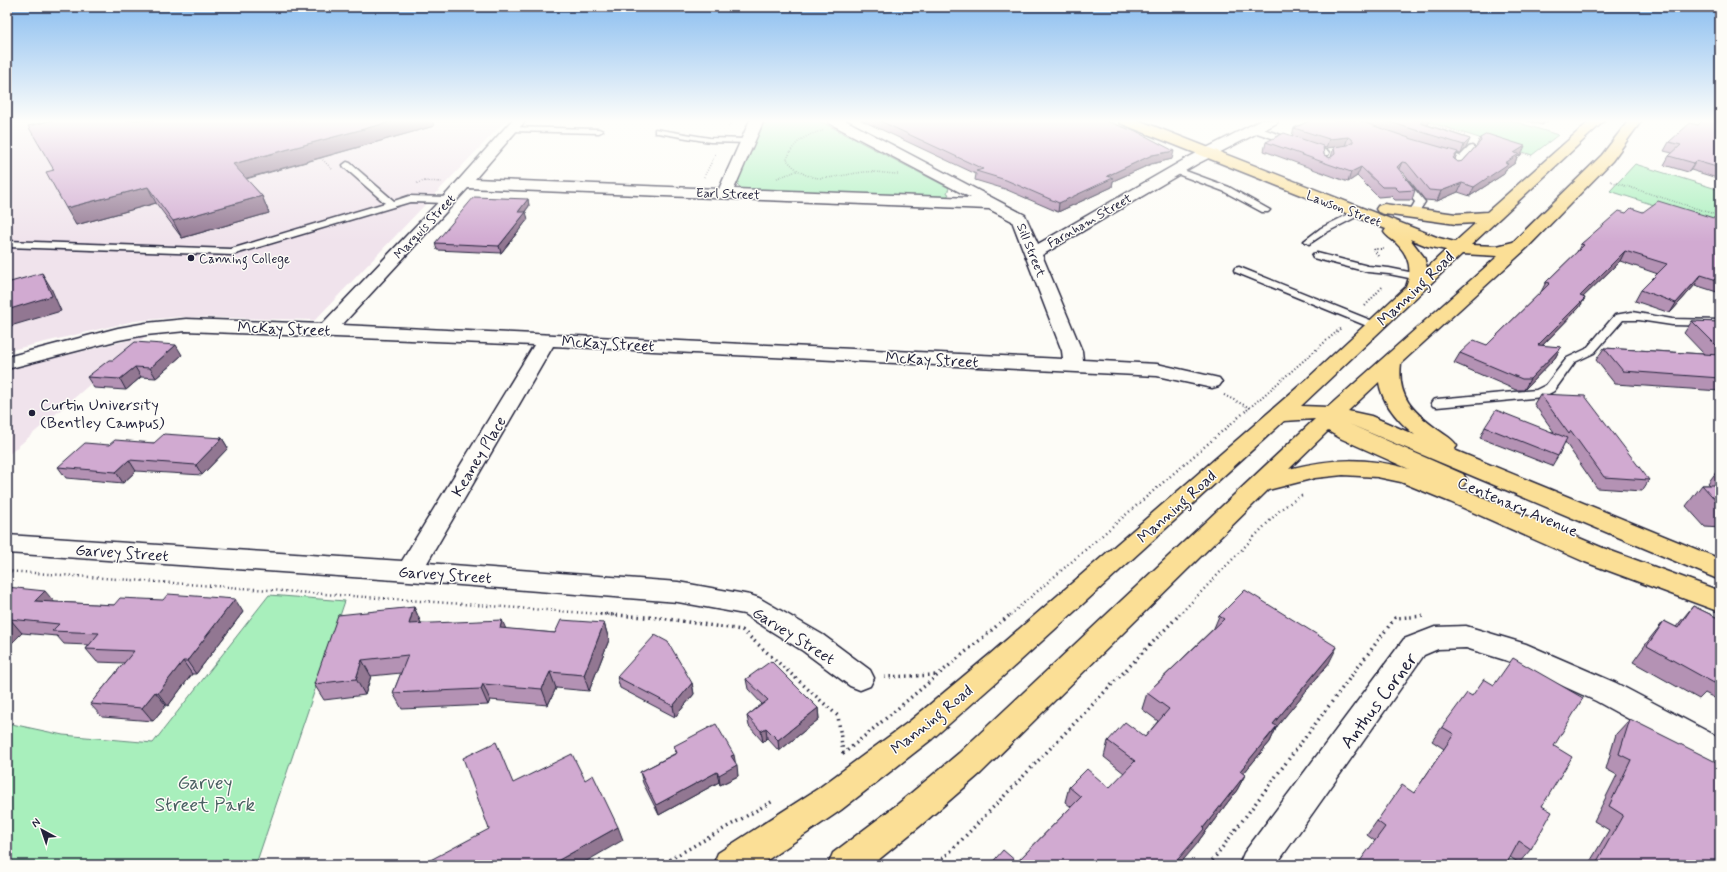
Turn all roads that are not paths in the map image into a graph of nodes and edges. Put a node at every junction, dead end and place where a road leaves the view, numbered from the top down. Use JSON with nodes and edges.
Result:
{"nodes":[{"id":1,"x":484,"y":161,"type":"edge"},
{"id":2,"x":740,"y":161,"type":"edge"},
{"id":3,"x":902,"y":161,"type":"edge"},
{"id":4,"x":1193,"y":161,"type":"edge"},
{"id":5,"x":1223,"y":161,"type":"edge"},
{"id":6,"x":1260,"y":161,"type":"edge"},
{"id":7,"x":1461,"y":161,"type":"edge"},
{"id":8,"x":1554,"y":161,"type":"edge"},
{"id":9,"x":1604,"y":161,"type":"edge"},
{"id":10,"x":347,"y":165,"type":"dead end"},
{"id":11,"x":1455,"y":167,"type":"edge"},
{"id":12,"x":1175,"y":170,"type":"junction"},
{"id":13,"x":1399,"y":175,"type":"edge"},
{"id":14,"x":464,"y":183,"type":"junction"},
{"id":15,"x":725,"y":193,"type":"junction"},
{"id":16,"x":448,"y":200,"type":"junction"},
{"id":17,"x":392,"y":204,"type":"junction"},
{"id":18,"x":992,"y":204,"type":"junction"},
{"id":19,"x":1384,"y":209,"type":"junction"},
{"id":20,"x":1265,"y":210,"type":"dead end"},
{"id":21,"x":1357,"y":213,"type":"junction"},
{"id":22,"x":1413,"y":214,"type":"junction"},
{"id":23,"x":1491,"y":217,"type":"junction"},
{"id":24,"x":1309,"y":241,"type":"dead end"},
{"id":25,"x":7,"y":244,"type":"edge"},
{"id":26,"x":1466,"y":246,"type":"junction"},
{"id":27,"x":1518,"y":246,"type":"junction"},
{"id":28,"x":1034,"y":252,"type":"junction"},
{"id":29,"x":1317,"y":256,"type":"dead end"},
{"id":30,"x":1239,"y":270,"type":"dead end"},
{"id":31,"x":1487,"y":274,"type":"junction"},
{"id":32,"x":1416,"y":283,"type":"junction"},
{"id":33,"x":1720,"y":324,"type":"edge"},
{"id":34,"x":1376,"y":326,"type":"junction"},
{"id":35,"x":327,"y":330,"type":"junction"},
{"id":36,"x":547,"y":340,"type":"junction"},
{"id":37,"x":1391,"y":361,"type":"junction"},
{"id":38,"x":7,"y":363,"type":"edge"},
{"id":39,"x":1074,"y":366,"type":"junction"},
{"id":40,"x":1212,"y":382,"type":"road end"},
{"id":41,"x":1313,"y":384,"type":"junction"},
{"id":42,"x":1437,"y":403,"type":"dead end"},
{"id":43,"x":1327,"y":415,"type":"junction"},
{"id":44,"x":1277,"y":416,"type":"junction"},
{"id":45,"x":1499,"y":477,"type":"junction"},
{"id":46,"x":1259,"y":485,"type":"junction"},
{"id":47,"x":7,"y":544,"type":"edge"},
{"id":48,"x":1720,"y":570,"type":"edge"},
{"id":49,"x":409,"y":572,"type":"junction"},
{"id":50,"x":1720,"y":592,"type":"edge"},
{"id":51,"x":1720,"y":602,"type":"edge"},
{"id":52,"x":860,"y":678,"type":"road end"},
{"id":53,"x":1720,"y":753,"type":"edge"},
{"id":54,"x":730,"y":865,"type":"edge"},
{"id":55,"x":845,"y":865,"type":"edge"},
{"id":56,"x":1256,"y":865,"type":"edge"}],
"edges":[{"from":1,"to":14,"type":"street","name":"Marquis Street"},
{"from":2,"to":15,"type":"street"},
{"from":3,"to":18,"type":"street","name":"Sill Street"},
{"from":4,"to":12,"type":"street","name":"Farnham Street"},
{"from":5,"to":21,"type":"main road","name":"Lawson Street"},
{"from":6,"to":19,"type":"main road","name":"Lawson Street"},
{"from":7,"to":11,"type":"lane"},
{"from":8,"to":23,"type":"main road","name":"Manning Road"},
{"from":9,"to":27,"type":"main road"},
{"from":10,"to":17,"type":"lane"},
{"from":12,"to":20,"type":"lane"},
{"from":12,"to":28,"type":"street","name":"Farnham Street"},
{"from":13,"to":22,"type":"lane"},
{"from":14,"to":15,"type":"street","name":"Earl Street"},
{"from":14,"to":16,"type":"street","name":"Marquis Street"},
{"from":15,"to":18,"type":"street","name":"Earl Street"},
{"from":16,"to":17,"type":"lane"},
{"from":16,"to":35,"type":"street","name":"Marquis Street"},
{"from":17,"to":25,"type":"lane"},
{"from":18,"to":28,"type":"street","name":"Sill Street"},
{"from":19,"to":22,"type":"main road"},
{"from":19,"to":26,"type":"main road","name":"Lawson Street"},
{"from":21,"to":24,"type":"lane"},
{"from":21,"to":26,"type":"main road","name":"Lawson Street"},
{"from":21,"to":32,"type":"main road"},
{"from":22,"to":23,"type":"main road"},
{"from":23,"to":26,"type":"main road","name":"Manning Road"},
{"from":26,"to":27,"type":"main road","name":"Lawson Street"},
{"from":26,"to":31,"type":"main road","name":"Lawson Street"},
{"from":26,"to":32,"type":"main road","name":"Manning Road"},
{"from":27,"to":31,"type":"main road"},
{"from":28,"to":39,"type":"street","name":"Sill Street"},
{"from":29,"to":32,"type":"lane"},
{"from":30,"to":34,"type":"lane"},
{"from":31,"to":37,"type":"main road"},
{"from":32,"to":34,"type":"main road","name":"Manning Road"},
{"from":33,"to":42,"type":"lane"},
{"from":34,"to":41,"type":"main road","name":"Manning Road"},
{"from":35,"to":36,"type":"street","name":"McKay Street"},
{"from":35,"to":38,"type":"street","name":"McKay Street"},
{"from":36,"to":39,"type":"street","name":"McKay Street"},
{"from":36,"to":49,"type":"street","name":"Keaney Place"},
{"from":37,"to":43,"type":"main road"},
{"from":37,"to":45,"type":"main road"},
{"from":39,"to":40,"type":"street","name":"McKay Street"},
{"from":41,"to":43,"type":"main road"},
{"from":41,"to":44,"type":"main road","name":"Manning Road"},
{"from":43,"to":44,"type":"main road","name":"Centenary Avenue"},
{"from":43,"to":45,"type":"main road","name":"Centenary Avenue"},
{"from":43,"to":46,"type":"main road"},
{"from":43,"to":50,"type":"main road","name":"Centenary Avenue"},
{"from":44,"to":54,"type":"main road","name":"Manning Road"},
{"from":45,"to":48,"type":"main road","name":"Centenary Avenue"},
{"from":46,"to":51,"type":"main road"},
{"from":46,"to":55,"type":"main road"},
{"from":47,"to":49,"type":"street","name":"Garvey Street"},
{"from":49,"to":52,"type":"street","name":"Garvey Street"},
{"from":53,"to":56,"type":"street","name":"Anthus Corner"}]}
